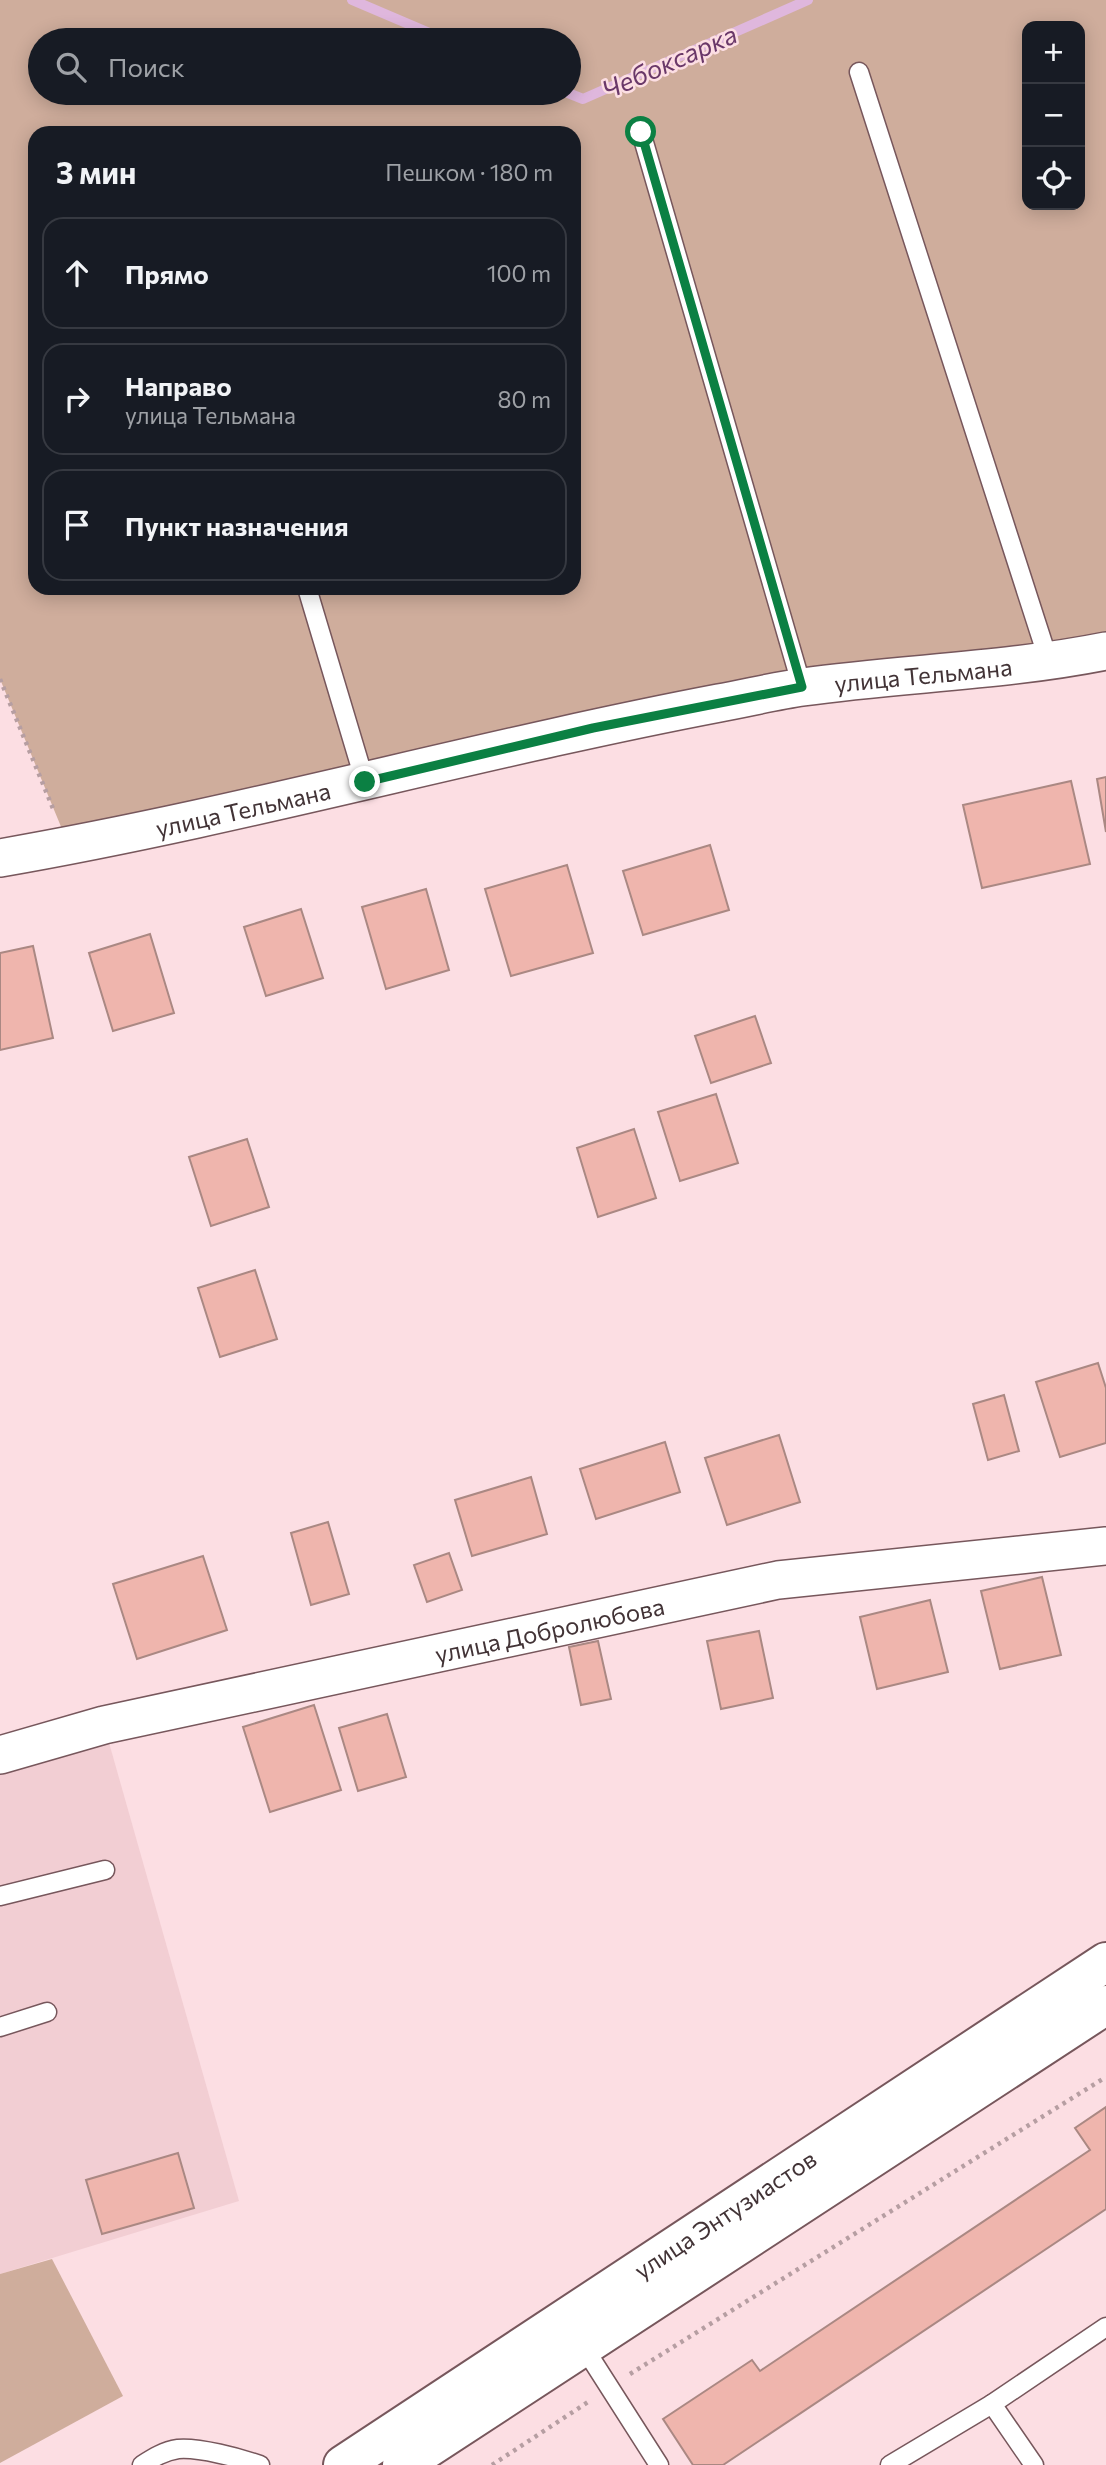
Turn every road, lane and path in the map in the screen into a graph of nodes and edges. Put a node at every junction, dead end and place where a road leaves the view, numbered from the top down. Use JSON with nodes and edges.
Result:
{"nodes":[{"id":1,"x":859,"y":72,"type":"dead end"},
{"id":2,"x":641,"y":132,"type":"dead end"},
{"id":3,"x":309,"y":595,"type":"edge"},
{"id":4,"x":1106,"y":651,"type":"edge"},
{"id":5,"x":1049,"y":662,"type":"junction"},
{"id":6,"x":0,"y":679,"type":"edge"},
{"id":7,"x":802,"y":687,"type":"junction"},
{"id":8,"x":365,"y":782,"type":"junction"},
{"id":9,"x":69,"y":846,"type":"junction"},
{"id":10,"x":0,"y":858,"type":"edge"},
{"id":11,"x":1106,"y":1546,"type":"edge"},
{"id":12,"x":0,"y":1755,"type":"edge"},
{"id":13,"x":105,"y":1870,"type":"dead end"},
{"id":14,"x":0,"y":1896,"type":"edge"},
{"id":15,"x":1106,"y":1962,"type":"edge"},
{"id":16,"x":1106,"y":2005,"type":"edge"},
{"id":17,"x":47,"y":2012,"type":"dead end"},
{"id":18,"x":0,"y":2027,"type":"edge"},
{"id":19,"x":1106,"y":2077,"type":"edge"},
{"id":20,"x":1106,"y":2327,"type":"edge"},
{"id":21,"x":574,"y":2333,"type":"junction"},
{"id":22,"x":609,"y":2387,"type":"junction"},
{"id":23,"x":992,"y":2404,"type":"junction"},
{"id":24,"x":142,"y":2465,"type":"edge"},
{"id":25,"x":260,"y":2465,"type":"edge"},
{"id":26,"x":343,"y":2465,"type":"edge"},
{"id":27,"x":402,"y":2465,"type":"edge"},
{"id":28,"x":492,"y":2465,"type":"edge"},
{"id":29,"x":659,"y":2465,"type":"edge"},
{"id":30,"x":890,"y":2465,"type":"edge"},
{"id":31,"x":1034,"y":2465,"type":"edge"}],
"edges":[{"from":1,"to":5,"type":"lane"},
{"from":2,"to":7,"type":"lane"},
{"from":3,"to":8,"type":"lane"},
{"from":4,"to":5,"type":"street","name":"улица Тельмана"},
{"from":5,"to":7,"type":"street","name":"улица Тельмана"},
{"from":6,"to":9,"type":"path"},
{"from":7,"to":8,"type":"street","name":"улица Тельмана"},
{"from":8,"to":9,"type":"street","name":"улица Тельмана"},
{"from":9,"to":10,"type":"street","name":"улица Тельмана"},
{"from":11,"to":12,"type":"street","name":"улица Добролюбова"},
{"from":13,"to":14,"type":"lane"},
{"from":15,"to":21,"type":"main road","name":"улица Энтузиастов"},
{"from":16,"to":21,"type":"main road","name":"улица Энтузиастов"},
{"from":17,"to":18,"type":"lane"},
{"from":19,"to":22,"type":"path"},
{"from":20,"to":23,"type":"lane"},
{"from":21,"to":22,"type":"lane"},
{"from":21,"to":26,"type":"main road","name":"улица Энтузиастов"},
{"from":21,"to":27,"type":"main road","name":"улица Энтузиастов"},
{"from":22,"to":28,"type":"path"},
{"from":22,"to":29,"type":"lane"},
{"from":23,"to":30,"type":"lane"},
{"from":23,"to":31,"type":"lane"},
{"from":24,"to":25,"type":"lane"}]}
